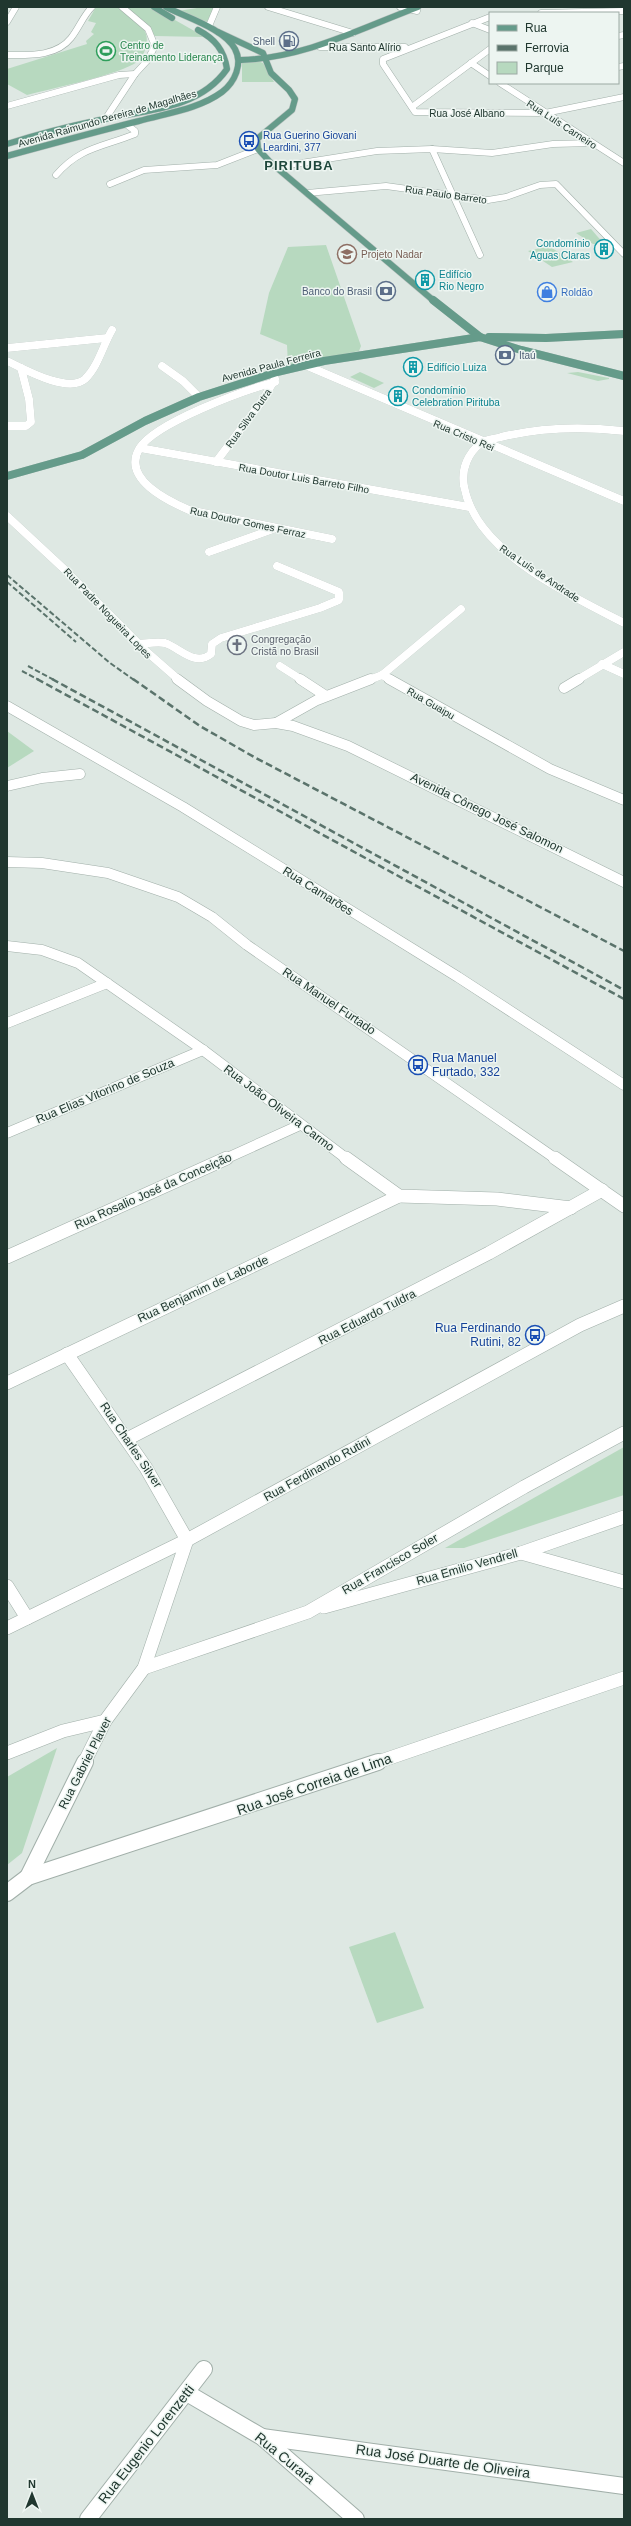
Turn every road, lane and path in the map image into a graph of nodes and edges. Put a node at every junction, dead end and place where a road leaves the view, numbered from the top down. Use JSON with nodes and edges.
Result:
{"nodes":[{"id":1,"x":16,"y":7,"type":"edge"},
{"id":2,"x":92,"y":7,"type":"edge"},
{"id":3,"x":122,"y":7,"type":"edge"},
{"id":4,"x":154,"y":7,"type":"edge"},
{"id":5,"x":166,"y":7,"type":"edge"},
{"id":6,"x":268,"y":7,"type":"edge"},
{"id":7,"x":400,"y":7,"type":"edge"},
{"id":8,"x":218,"y":8,"type":"edge"},
{"id":9,"x":419,"y":9,"type":"edge"},
{"id":10,"x":410,"y":10,"type":"junction"},
{"id":11,"x":624,"y":11,"type":"edge"},
{"id":12,"x":582,"y":12,"type":"edge"},
{"id":13,"x":402,"y":14,"type":"junction"},
{"id":14,"x":489,"y":17,"type":"edge"},
{"id":15,"x":176,"y":20,"type":"dead end"},
{"id":16,"x":7,"y":22,"type":"edge"},
{"id":17,"x":472,"y":24,"type":"junction"},
{"id":18,"x":208,"y":26,"type":"junction"},
{"id":19,"x":193,"y":28,"type":"dead end"},
{"id":20,"x":489,"y":30,"type":"edge"},
{"id":21,"x":218,"y":32,"type":"junction"},
{"id":22,"x":353,"y":33,"type":"junction"},
{"id":23,"x":320,"y":47,"type":"junction"},
{"id":24,"x":411,"y":47,"type":"junction"},
{"id":25,"x":489,"y":50,"type":"edge"},
{"id":26,"x":7,"y":56,"type":"edge"},
{"id":27,"x":264,"y":56,"type":"junction"},
{"id":28,"x":240,"y":57,"type":"junction"},
{"id":29,"x":226,"y":61,"type":"junction"},
{"id":30,"x":471,"y":63,"type":"junction"},
{"id":31,"x":135,"y":74,"type":"junction"},
{"id":32,"x":489,"y":75,"type":"edge"},
{"id":33,"x":502,"y":84,"type":"edge"},
{"id":34,"x":624,"y":97,"type":"edge"},
{"id":35,"x":7,"y":106,"type":"edge"},
{"id":36,"x":412,"y":107,"type":"junction"},
{"id":37,"x":545,"y":113,"type":"junction"},
{"id":38,"x":106,"y":118,"type":"junction"},
{"id":39,"x":127,"y":125,"type":"junction"},
{"id":40,"x":573,"y":132,"type":"junction"},
{"id":41,"x":20,"y":140,"type":"junction"},
{"id":42,"x":592,"y":143,"type":"junction"},
{"id":43,"x":7,"y":144,"type":"edge"},
{"id":44,"x":553,"y":144,"type":"junction"},
{"id":45,"x":258,"y":149,"type":"junction"},
{"id":46,"x":432,"y":149,"type":"junction"},
{"id":47,"x":7,"y":156,"type":"edge"},
{"id":48,"x":624,"y":163,"type":"edge"},
{"id":49,"x":276,"y":167,"type":"junction"},
{"id":50,"x":56,"y":175,"type":"dead end"},
{"id":51,"x":110,"y":184,"type":"dead end"},
{"id":52,"x":307,"y":193,"type":"junction"},
{"id":53,"x":452,"y":196,"type":"junction"},
{"id":54,"x":480,"y":254,"type":"dead end"},
{"id":55,"x":624,"y":254,"type":"edge"},
{"id":56,"x":112,"y":330,"type":"dead end"},
{"id":57,"x":624,"y":334,"type":"edge"},
{"id":58,"x":480,"y":337,"type":"junction"},
{"id":59,"x":107,"y":338,"type":"junction"},
{"id":60,"x":546,"y":338,"type":"junction"},
{"id":61,"x":500,"y":344,"type":"junction"},
{"id":62,"x":7,"y":348,"type":"edge"},
{"id":63,"x":538,"y":355,"type":"junction"},
{"id":64,"x":7,"y":361,"type":"edge"},
{"id":65,"x":305,"y":365,"type":"junction"},
{"id":66,"x":162,"y":366,"type":"dead end"},
{"id":67,"x":21,"y":368,"type":"junction"},
{"id":68,"x":277,"y":372,"type":"junction"},
{"id":69,"x":624,"y":376,"type":"edge"},
{"id":70,"x":275,"y":382,"type":"junction"},
{"id":71,"x":198,"y":397,"type":"junction"},
{"id":72,"x":7,"y":426,"type":"edge"},
{"id":73,"x":624,"y":431,"type":"edge"},
{"id":74,"x":482,"y":442,"type":"junction"},
{"id":75,"x":140,"y":448,"type":"junction"},
{"id":76,"x":216,"y":462,"type":"junction"},
{"id":77,"x":7,"y":476,"type":"edge"},
{"id":78,"x":624,"y":501,"type":"edge"},
{"id":79,"x":469,"y":507,"type":"junction"},
{"id":80,"x":7,"y":516,"type":"edge"},
{"id":81,"x":277,"y":528,"type":"junction"},
{"id":82,"x":332,"y":539,"type":"dead end"},
{"id":83,"x":209,"y":552,"type":"dead end"},
{"id":84,"x":277,"y":566,"type":"dead end"},
{"id":85,"x":461,"y":609,"type":"dead end"},
{"id":86,"x":624,"y":623,"type":"edge"},
{"id":87,"x":136,"y":644,"type":"junction"},
{"id":88,"x":624,"y":652,"type":"edge"},
{"id":89,"x":602,"y":664,"type":"junction"},
{"id":90,"x":280,"y":666,"type":"dead end"},
{"id":91,"x":624,"y":674,"type":"edge"},
{"id":92,"x":382,"y":675,"type":"junction"},
{"id":93,"x":564,"y":688,"type":"dead end"},
{"id":94,"x":326,"y":696,"type":"junction"},
{"id":95,"x":7,"y":706,"type":"edge"},
{"id":96,"x":276,"y":723,"type":"junction"},
{"id":97,"x":348,"y":746,"type":"joint"},
{"id":98,"x":80,"y":774,"type":"dead end"},
{"id":99,"x":7,"y":786,"type":"edge"},
{"id":100,"x":624,"y":800,"type":"edge"},
{"id":101,"x":7,"y":862,"type":"edge"},
{"id":102,"x":624,"y":882,"type":"edge"},
{"id":103,"x":7,"y":946,"type":"edge"},
{"id":104,"x":107,"y":983,"type":"junction"},
{"id":105,"x":7,"y":1023,"type":"edge"},
{"id":106,"x":203,"y":1050,"type":"junction"},
{"id":107,"x":624,"y":1085,"type":"edge"},
{"id":108,"x":300,"y":1125,"type":"junction"},
{"id":109,"x":7,"y":1133,"type":"edge"},
{"id":110,"x":602,"y":1190,"type":"junction"},
{"id":111,"x":399,"y":1196,"type":"junction"},
{"id":112,"x":624,"y":1206,"type":"edge"},
{"id":113,"x":571,"y":1208,"type":"junction"},
{"id":114,"x":7,"y":1257,"type":"edge"},
{"id":115,"x":624,"y":1306,"type":"edge"},
{"id":116,"x":67,"y":1354,"type":"junction"},
{"id":117,"x":7,"y":1383,"type":"edge"},
{"id":118,"x":624,"y":1434,"type":"edge"},
{"id":119,"x":130,"y":1438,"type":"junction"},
{"id":120,"x":624,"y":1517,"type":"edge"},
{"id":121,"x":187,"y":1540,"type":"junction"},
{"id":122,"x":521,"y":1552,"type":"junction"},
{"id":123,"x":624,"y":1582,"type":"edge"},
{"id":124,"x":7,"y":1586,"type":"edge"},
{"id":125,"x":308,"y":1612,"type":"junction"},
{"id":126,"x":27,"y":1618,"type":"junction"},
{"id":127,"x":7,"y":1628,"type":"edge"},
{"id":128,"x":144,"y":1668,"type":"junction"},
{"id":129,"x":624,"y":1678,"type":"edge"},
{"id":130,"x":105,"y":1721,"type":"junction"},
{"id":131,"x":7,"y":1754,"type":"edge"},
{"id":132,"x":28,"y":1877,"type":"junction"},
{"id":133,"x":7,"y":1893,"type":"edge"},
{"id":134,"x":204,"y":2369,"type":"dead end"},
{"id":135,"x":187,"y":2393,"type":"junction"},
{"id":136,"x":262,"y":2437,"type":"junction"},
{"id":137,"x":624,"y":2486,"type":"edge"},
{"id":138,"x":88,"y":2519,"type":"edge"},
{"id":139,"x":356,"y":2519,"type":"edge"}],
"edges":[{"from":1,"to":16,"type":"street"},
{"from":2,"to":26,"type":"street"},
{"from":3,"to":31,"type":"street"},
{"from":4,"to":15,"type":"main road"},
{"from":5,"to":18,"type":"main road"},
{"from":6,"to":22,"type":"street"},
{"from":7,"to":10,"type":"street"},
{"from":8,"to":18,"type":"street"},
{"from":9,"to":10,"type":"street"},
{"from":9,"to":13,"type":"main road"},
{"from":10,"to":13,"type":"main road"},
{"from":11,"to":12,"type":"street"},
{"from":13,"to":22,"type":"main road"},
{"from":14,"to":17,"type":"street","name":"Rua José Albano"},
{"from":17,"to":20,"type":"street"},
{"from":17,"to":24,"type":"street","name":"Rua José Albano"},
{"from":18,"to":21,"type":"main road"},
{"from":19,"to":29,"type":"main road"},
{"from":21,"to":27,"type":"main road"},
{"from":21,"to":28,"type":"main road"},
{"from":22,"to":23,"type":"main road"},
{"from":23,"to":24,"type":"street","name":"Rua Santo Alírio"},
{"from":23,"to":27,"type":"main road"},
{"from":24,"to":36,"type":"street","name":"Rua José Albano"},
{"from":25,"to":30,"type":"street"},
{"from":27,"to":28,"type":"main road"},
{"from":27,"to":45,"type":"main road"},
{"from":28,"to":29,"type":"main road"},
{"from":28,"to":39,"type":"main road","name":"Avenida Raimundo Pereira de Magalhães"},
{"from":29,"to":38,"type":"main road","name":"Avenida Raimundo Pereira de Magalhães"},
{"from":30,"to":32,"type":"street"},
{"from":30,"to":36,"type":"street"},
{"from":31,"to":35,"type":"street"},
{"from":31,"to":38,"type":"street"},
{"from":33,"to":37,"type":"street","name":"Rua Luís Carneiro"},
{"from":34,"to":37,"type":"street","name":"Rua José Albano"},
{"from":36,"to":37,"type":"street","name":"Rua José Albano"},
{"from":37,"to":40,"type":"street","name":"Rua Luís Carneiro"},
{"from":38,"to":41,"type":"main road","name":"Avenida Raimundo Pereira de Magalhães"},
{"from":39,"to":47,"type":"main road","name":"Avenida Raimundo Pereira de Magalhães"},
{"from":39,"to":50,"type":"street"},
{"from":40,"to":42,"type":"street","name":"Rua Luís Carneiro"},
{"from":40,"to":44,"type":"street"},
{"from":41,"to":43,"type":"main road","name":"Avenida Raimundo Pereira de Magalhães"},
{"from":41,"to":47,"type":"main road"},
{"from":42,"to":44,"type":"street"},
{"from":42,"to":48,"type":"street","name":"Rua Luís Carneiro"},
{"from":44,"to":46,"type":"street"},
{"from":45,"to":49,"type":"main road"},
{"from":45,"to":51,"type":"street"},
{"from":46,"to":49,"type":"street"},
{"from":46,"to":53,"type":"street"},
{"from":49,"to":52,"type":"main road"},
{"from":52,"to":53,"type":"street","name":"Rua Paulo Barreto"},
{"from":52,"to":58,"type":"main road"},
{"from":53,"to":54,"type":"street"},
{"from":53,"to":55,"type":"street","name":"Rua Paulo Barreto"},
{"from":56,"to":59,"type":"street"},
{"from":57,"to":60,"type":"main road"},
{"from":58,"to":60,"type":"main road"},
{"from":58,"to":61,"type":"main road","name":"Avenida Paula Ferreira"},
{"from":58,"to":65,"type":"main road","name":"Avenida Paula Ferreira"},
{"from":59,"to":62,"type":"street"},
{"from":59,"to":67,"type":"street"},
{"from":60,"to":61,"type":"main road"},
{"from":60,"to":63,"type":"main road"},
{"from":61,"to":63,"type":"main road","name":"Avenida Paula Ferreira"},
{"from":63,"to":69,"type":"main road","name":"Avenida Paula Ferreira"},
{"from":64,"to":67,"type":"street"},
{"from":65,"to":68,"type":"main road","name":"Avenida Paula Ferreira"},
{"from":65,"to":74,"type":"street","name":"Rua Cristo Rei"},
{"from":66,"to":71,"type":"street"},
{"from":67,"to":72,"type":"street"},
{"from":68,"to":70,"type":"street","name":"Rua Silva Dutra"},
{"from":68,"to":71,"type":"main road","name":"Avenida Paula Ferreira"},
{"from":70,"to":75,"type":"street"},
{"from":70,"to":76,"type":"street","name":"Rua Silva Dutra"},
{"from":71,"to":77,"type":"main road","name":"Avenida Paula Ferreira"},
{"from":73,"to":74,"type":"street"},
{"from":74,"to":78,"type":"street","name":"Rua Cristo Rei"},
{"from":74,"to":79,"type":"street","name":"Rua Luís de Andrade"},
{"from":75,"to":76,"type":"street","name":"Rua Doutor Luis Barreto Filho"},
{"from":75,"to":81,"type":"street","name":"Rua Doutor Gomes Ferraz"},
{"from":76,"to":79,"type":"street","name":"Rua Doutor Luis Barreto Filho"},
{"from":79,"to":86,"type":"street","name":"Rua Luís de Andrade"},
{"from":80,"to":87,"type":"street","name":"Rua Padre Nogueira Lopes"},
{"from":81,"to":82,"type":"street","name":"Rua Doutor Gomes Ferraz"},
{"from":81,"to":83,"type":"street"},
{"from":84,"to":87,"type":"street"},
{"from":85,"to":92,"type":"street"},
{"from":87,"to":96,"type":"street","name":"Rua Padre Nogueira Lopes"},
{"from":88,"to":89,"type":"street"},
{"from":89,"to":91,"type":"street"},
{"from":89,"to":93,"type":"street"},
{"from":90,"to":94,"type":"street"},
{"from":92,"to":94,"type":"street"},
{"from":92,"to":100,"type":"street","name":"Rua Guaipu"},
{"from":94,"to":96,"type":"street"},
{"from":95,"to":107,"type":"street","name":"Rua Camarões"},
{"from":96,"to":97,"type":"street","name":"Rua Padre Nogueira Lopes"},
{"from":97,"to":102,"type":"street","name":"Avenida Cônego José Salomon"},
{"from":98,"to":99,"type":"street"},
{"from":101,"to":110,"type":"street","name":"Rua Manuel Furtado"},
{"from":103,"to":104,"type":"street","name":"Rua João Oliveira Carmo"},
{"from":104,"to":105,"type":"street"},
{"from":104,"to":106,"type":"street","name":"Rua João Oliveira Carmo"},
{"from":106,"to":108,"type":"street","name":"Rua João Oliveira Carmo"},
{"from":106,"to":109,"type":"street","name":"Rua Elias Vitorino de Souza"},
{"from":108,"to":111,"type":"street","name":"Rua João Oliveira Carmo"},
{"from":108,"to":114,"type":"street","name":"Rua Rosalio José da Conceição"},
{"from":110,"to":112,"type":"street","name":"Rua Manuel Furtado"},
{"from":110,"to":113,"type":"street","name":"Rua Eduardo Tuldra"},
{"from":111,"to":113,"type":"street"},
{"from":111,"to":116,"type":"street","name":"Rua Benjamim de Laborde"},
{"from":113,"to":119,"type":"street","name":"Rua Eduardo Tuldra"},
{"from":115,"to":121,"type":"street","name":"Rua Ferdinando Rutini"},
{"from":116,"to":117,"type":"street","name":"Rua Benjamim de Laborde"},
{"from":116,"to":119,"type":"street","name":"Rua Charles Silver"},
{"from":118,"to":125,"type":"street","name":"Rua Francisco Soler"},
{"from":119,"to":121,"type":"street","name":"Rua Charles Silver"},
{"from":120,"to":122,"type":"street","name":"Rua Emilio Vendrell"},
{"from":121,"to":126,"type":"street","name":"Rua Ferdinando Rutini"},
{"from":121,"to":128,"type":"street","name":"Rua Gabriel Plaver"},
{"from":122,"to":123,"type":"street"},
{"from":122,"to":125,"type":"street","name":"Rua Emilio Vendrell"},
{"from":124,"to":126,"type":"street"},
{"from":125,"to":128,"type":"street","name":"Rua Francisco Soler"},
{"from":126,"to":127,"type":"street","name":"Rua Ferdinando Rutini"},
{"from":128,"to":130,"type":"street","name":"Rua Gabriel Plaver"},
{"from":129,"to":132,"type":"street","name":"Rua José Correia de Lima"},
{"from":130,"to":131,"type":"street"},
{"from":130,"to":132,"type":"street","name":"Rua Gabriel Plaver"},
{"from":132,"to":133,"type":"street","name":"Rua José Correia de Lima"},
{"from":134,"to":135,"type":"street","name":"Rua Eugenio Lorenzetti"},
{"from":135,"to":136,"type":"street","name":"Rua Curara"},
{"from":135,"to":138,"type":"street","name":"Rua Eugenio Lorenzetti"},
{"from":136,"to":137,"type":"street","name":"Rua José Duarte de Oliveira"},
{"from":136,"to":139,"type":"street","name":"Rua Curara"}]}
